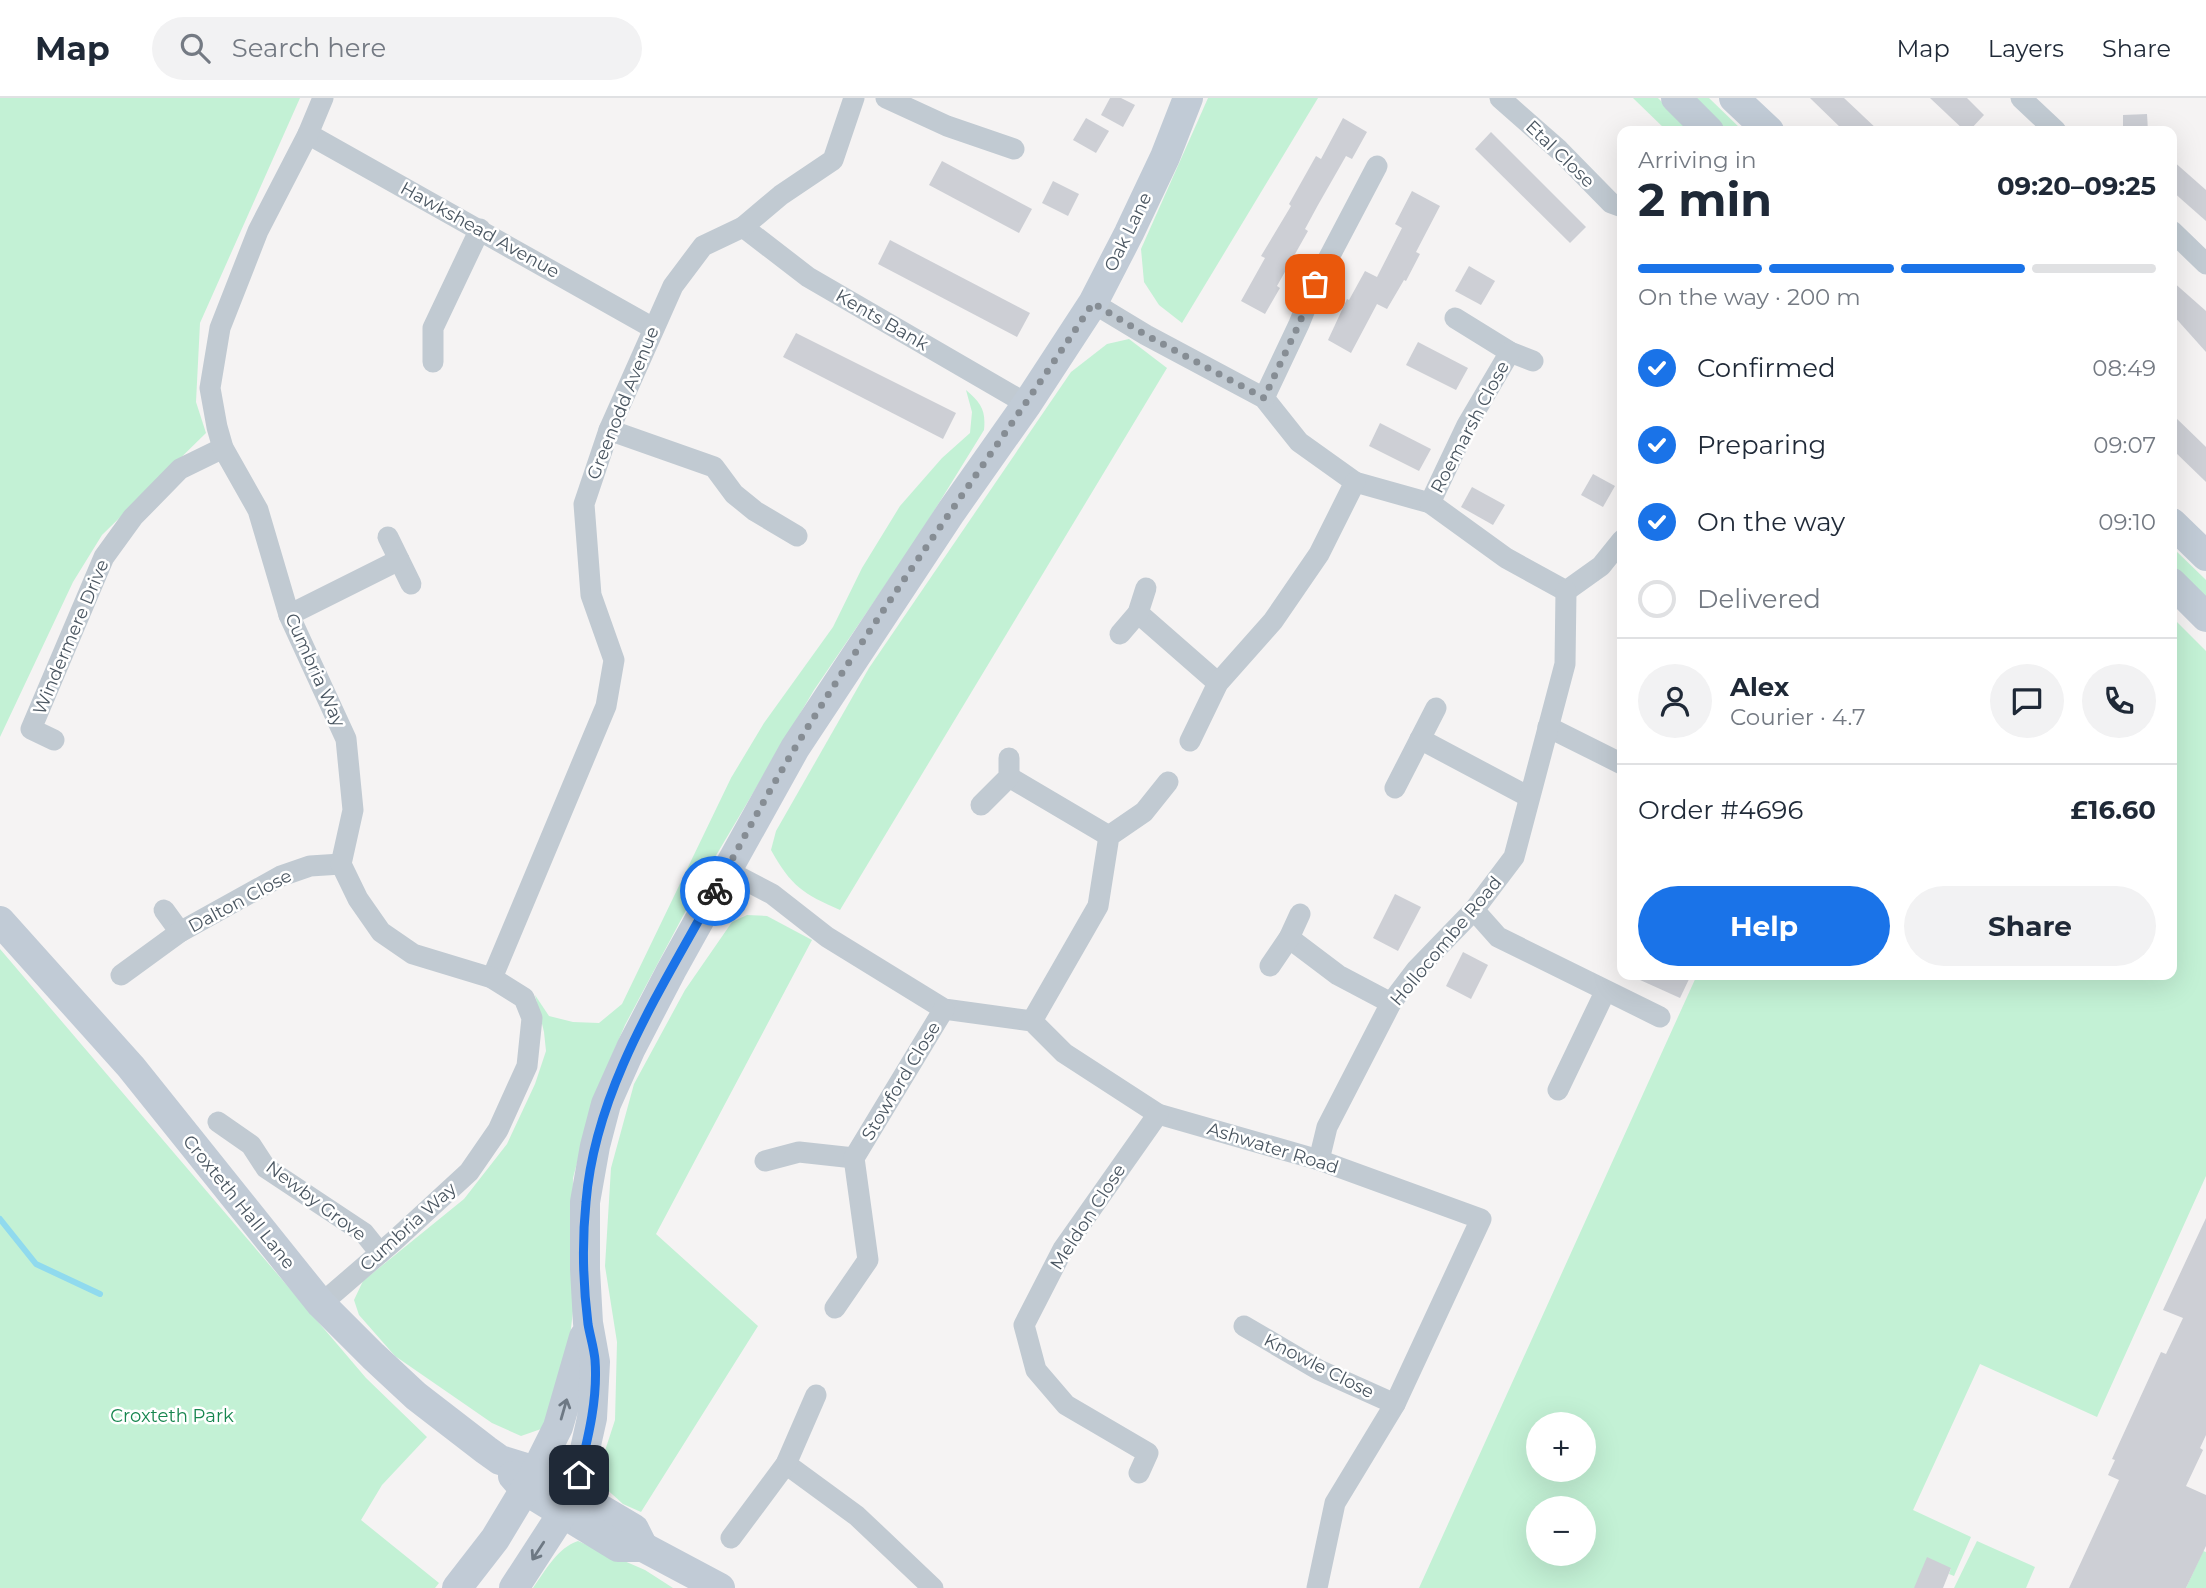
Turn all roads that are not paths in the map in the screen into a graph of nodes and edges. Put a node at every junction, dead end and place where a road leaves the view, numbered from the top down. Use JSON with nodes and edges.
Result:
{"nodes":[{"id":1,"x":323,"y":98,"type":"edge"},
{"id":2,"x":854,"y":98,"type":"edge"},
{"id":3,"x":886,"y":98,"type":"edge"},
{"id":4,"x":1188,"y":98,"type":"edge"},
{"id":5,"x":1500,"y":98,"type":"edge"},
{"id":6,"x":1676,"y":98,"type":"edge"},
{"id":7,"x":1734,"y":98,"type":"edge"},
{"id":8,"x":2021,"y":98,"type":"edge"},
{"id":9,"x":1704,"y":126,"type":"edge"},
{"id":10,"x":1764,"y":126,"type":"edge"},
{"id":11,"x":2051,"y":126,"type":"edge"},
{"id":12,"x":308,"y":134,"type":"junction"},
{"id":13,"x":1014,"y":149,"type":"dead end"},
{"id":14,"x":1377,"y":166,"type":"dead end"},
{"id":15,"x":1617,"y":205,"type":"edge"},
{"id":16,"x":743,"y":227,"type":"junction"},
{"id":17,"x":480,"y":229,"type":"junction"},
{"id":18,"x":2177,"y":236,"type":"edge"},
{"id":19,"x":2206,"y":264,"type":"edge"},
{"id":20,"x":1093,"y":303,"type":"junction"},
{"id":21,"x":1455,"y":318,"type":"dead end"},
{"id":22,"x":653,"y":328,"type":"junction"},
{"id":23,"x":1510,"y":352,"type":"junction"},
{"id":24,"x":1533,"y":361,"type":"dead end"},
{"id":25,"x":433,"y":362,"type":"dead end"},
{"id":26,"x":1264,"y":398,"type":"junction"},
{"id":27,"x":1027,"y":404,"type":"junction"},
{"id":28,"x":609,"y":430,"type":"junction"},
{"id":29,"x":223,"y":448,"type":"junction"},
{"id":30,"x":1355,"y":482,"type":"junction"},
{"id":31,"x":1430,"y":503,"type":"junction"},
{"id":32,"x":2177,"y":528,"type":"edge"},
{"id":33,"x":797,"y":536,"type":"dead end"},
{"id":34,"x":387,"y":537,"type":"dead end"},
{"id":35,"x":1617,"y":546,"type":"edge"},
{"id":36,"x":2206,"y":556,"type":"edge"},
{"id":37,"x":399,"y":560,"type":"junction"},
{"id":38,"x":411,"y":584,"type":"dead end"},
{"id":39,"x":1146,"y":588,"type":"dead end"},
{"id":40,"x":2177,"y":588,"type":"edge"},
{"id":41,"x":1566,"y":591,"type":"junction"},
{"id":42,"x":1138,"y":613,"type":"junction"},
{"id":43,"x":289,"y":615,"type":"junction"},
{"id":44,"x":2206,"y":617,"type":"edge"},
{"id":45,"x":1120,"y":634,"type":"dead end"},
{"id":46,"x":1219,"y":683,"type":"junction"},
{"id":47,"x":1436,"y":708,"type":"dead end"},
{"id":48,"x":1548,"y":727,"type":"junction"},
{"id":49,"x":54,"y":740,"type":"dead end"},
{"id":50,"x":1420,"y":740,"type":"junction"},
{"id":51,"x":1190,"y":741,"type":"dead end"},
{"id":52,"x":1617,"y":762,"type":"edge"},
{"id":53,"x":1168,"y":782,"type":"dead end"},
{"id":54,"x":1395,"y":788,"type":"dead end"},
{"id":55,"x":1530,"y":797,"type":"junction"},
{"id":56,"x":981,"y":805,"type":"dead end"},
{"id":57,"x":1109,"y":836,"type":"junction"},
{"id":58,"x":341,"y":864,"type":"junction"},
{"id":59,"x":726,"y":870,"type":"junction"},
{"id":60,"x":164,"y":910,"type":"dead end"},
{"id":61,"x":1474,"y":910,"type":"junction"},
{"id":62,"x":1300,"y":914,"type":"dead end"},
{"id":63,"x":0,"y":921,"type":"edge"},
{"id":64,"x":180,"y":932,"type":"junction"},
{"id":65,"x":1289,"y":938,"type":"junction"},
{"id":66,"x":1270,"y":966,"type":"dead end"},
{"id":67,"x":121,"y":975,"type":"dead end"},
{"id":68,"x":492,"y":978,"type":"junction"},
{"id":69,"x":1605,"y":992,"type":"junction"},
{"id":70,"x":1391,"y":1003,"type":"junction"},
{"id":71,"x":944,"y":1009,"type":"junction"},
{"id":72,"x":1660,"y":1017,"type":"dead end"},
{"id":73,"x":1032,"y":1021,"type":"junction"},
{"id":74,"x":1558,"y":1090,"type":"dead end"},
{"id":75,"x":1158,"y":1114,"type":"junction"},
{"id":76,"x":218,"y":1122,"type":"dead end"},
{"id":77,"x":854,"y":1158,"type":"junction"},
{"id":78,"x":1319,"y":1160,"type":"junction"},
{"id":79,"x":765,"y":1161,"type":"dead end"},
{"id":80,"x":380,"y":1253,"type":"junction"},
{"id":81,"x":321,"y":1304,"type":"junction"},
{"id":82,"x":835,"y":1308,"type":"dead end"},
{"id":83,"x":588,"y":1323,"type":"junction"},
{"id":84,"x":1244,"y":1326,"type":"dead end"},
{"id":85,"x":816,"y":1395,"type":"dead end"},
{"id":86,"x":1395,"y":1404,"type":"junction"},
{"id":87,"x":786,"y":1464,"type":"junction"},
{"id":88,"x":1139,"y":1473,"type":"dead end"},
{"id":89,"x":549,"y":1495,"type":"junction"},
{"id":90,"x":730,"y":1538,"type":"dead end"},
{"id":91,"x":924,"y":1585,"type":"edge"},
{"id":92,"x":457,"y":1588,"type":"edge"},
{"id":93,"x":483,"y":1588,"type":"edge"},
{"id":94,"x":514,"y":1588,"type":"edge"},
{"id":95,"x":720,"y":1588,"type":"edge"},
{"id":96,"x":1317,"y":1588,"type":"edge"}],
"edges":[{"from":1,"to":12,"type":"street","name":"Cumbria Way"},
{"from":2,"to":16,"type":"street","name":"Greenodd Avenue"},
{"from":3,"to":13,"type":"street"},
{"from":4,"to":20,"type":"street","name":"Oak Lane"},
{"from":5,"to":15,"type":"street","name":"Etal Close"},
{"from":6,"to":9,"type":"street"},
{"from":7,"to":10,"type":"street"},
{"from":8,"to":11,"type":"street"},
{"from":12,"to":17,"type":"street","name":"Hawkshead Avenue"},
{"from":12,"to":29,"type":"street","name":"Cumbria Way"},
{"from":14,"to":26,"type":"street"},
{"from":16,"to":22,"type":"street","name":"Greenodd Avenue"},
{"from":16,"to":27,"type":"street","name":"Kents Bank"},
{"from":17,"to":22,"type":"street","name":"Hawkshead Avenue"},
{"from":17,"to":25,"type":"street"},
{"from":18,"to":19,"type":"street"},
{"from":20,"to":26,"type":"street"},
{"from":20,"to":27,"type":"street","name":"Oak Lane"},
{"from":21,"to":23,"type":"street","name":"Roemarsh Close"},
{"from":22,"to":28,"type":"street","name":"Greenodd Avenue"},
{"from":23,"to":24,"type":"street","name":"Roemarsh Close"},
{"from":23,"to":31,"type":"street","name":"Roemarsh Close"},
{"from":26,"to":30,"type":"street"},
{"from":27,"to":59,"type":"street","name":"Oak Lane"},
{"from":28,"to":33,"type":"street"},
{"from":28,"to":68,"type":"street","name":"Greenodd Avenue"},
{"from":29,"to":43,"type":"street","name":"Cumbria Way"},
{"from":29,"to":49,"type":"street","name":"Windermere Drive"},
{"from":30,"to":31,"type":"street"},
{"from":30,"to":46,"type":"street"},
{"from":31,"to":41,"type":"street"},
{"from":32,"to":36,"type":"street"},
{"from":34,"to":37,"type":"street"},
{"from":35,"to":41,"type":"street"},
{"from":37,"to":38,"type":"street"},
{"from":37,"to":43,"type":"street"},
{"from":39,"to":42,"type":"street"},
{"from":40,"to":44,"type":"street"},
{"from":41,"to":48,"type":"street","name":"Hollocombe Road"},
{"from":42,"to":45,"type":"street"},
{"from":42,"to":46,"type":"street"},
{"from":43,"to":58,"type":"street","name":"Cumbria Way"},
{"from":46,"to":51,"type":"street"},
{"from":47,"to":50,"type":"street"},
{"from":48,"to":52,"type":"street"},
{"from":48,"to":55,"type":"street","name":"Hollocombe Road"},
{"from":50,"to":54,"type":"street"},
{"from":50,"to":55,"type":"street"},
{"from":53,"to":57,"type":"street"},
{"from":55,"to":61,"type":"street","name":"Hollocombe Road"},
{"from":56,"to":57,"type":"street"},
{"from":57,"to":73,"type":"street"},
{"from":58,"to":64,"type":"street","name":"Dalton Close"},
{"from":58,"to":68,"type":"street","name":"Cumbria Way"},
{"from":59,"to":71,"type":"street"},
{"from":59,"to":83,"type":"street","name":"Oak Lane"},
{"from":60,"to":64,"type":"street","name":"Dalton Close"},
{"from":61,"to":69,"type":"street"},
{"from":61,"to":70,"type":"street","name":"Hollocombe Road"},
{"from":62,"to":65,"type":"street"},
{"from":63,"to":81,"type":"street","name":"Croxteth Hall Lane"},
{"from":64,"to":67,"type":"street","name":"Dalton Close"},
{"from":65,"to":66,"type":"street"},
{"from":65,"to":70,"type":"street"},
{"from":68,"to":80,"type":"street","name":"Cumbria Way"},
{"from":69,"to":72,"type":"street"},
{"from":69,"to":74,"type":"street"},
{"from":70,"to":78,"type":"street","name":"Hollocombe Road"},
{"from":71,"to":73,"type":"street"},
{"from":71,"to":77,"type":"street","name":"Stowford Close"},
{"from":73,"to":75,"type":"street","name":"Ashwater Road"},
{"from":75,"to":78,"type":"street","name":"Ashwater Road"},
{"from":75,"to":88,"type":"street","name":"Meldon Close"},
{"from":76,"to":80,"type":"street","name":"Newby Grove"},
{"from":77,"to":79,"type":"street"},
{"from":77,"to":82,"type":"street","name":"Stowford Close"},
{"from":78,"to":86,"type":"street","name":"Ashwater Road"},
{"from":80,"to":81,"type":"street","name":"Cumbria Way"},
{"from":81,"to":89,"type":"street","name":"Croxteth Hall Lane"},
{"from":89,"to":83,"type":"street","name":"Oak Lane","one_way":true},
{"from":83,"to":89,"type":"street","name":"Oak Lane"},
{"from":84,"to":86,"type":"street","name":"Knowle Close"},
{"from":85,"to":87,"type":"street"},
{"from":86,"to":96,"type":"street","name":"Ashwater Road"},
{"from":87,"to":90,"type":"street"},
{"from":87,"to":91,"type":"street"},
{"from":89,"to":92,"type":"street"},
{"from":89,"to":93,"type":"street"},
{"from":89,"to":94,"type":"street","one_way":true},
{"from":89,"to":95,"type":"street","name":"Croxteth Hall Lane"}]}
